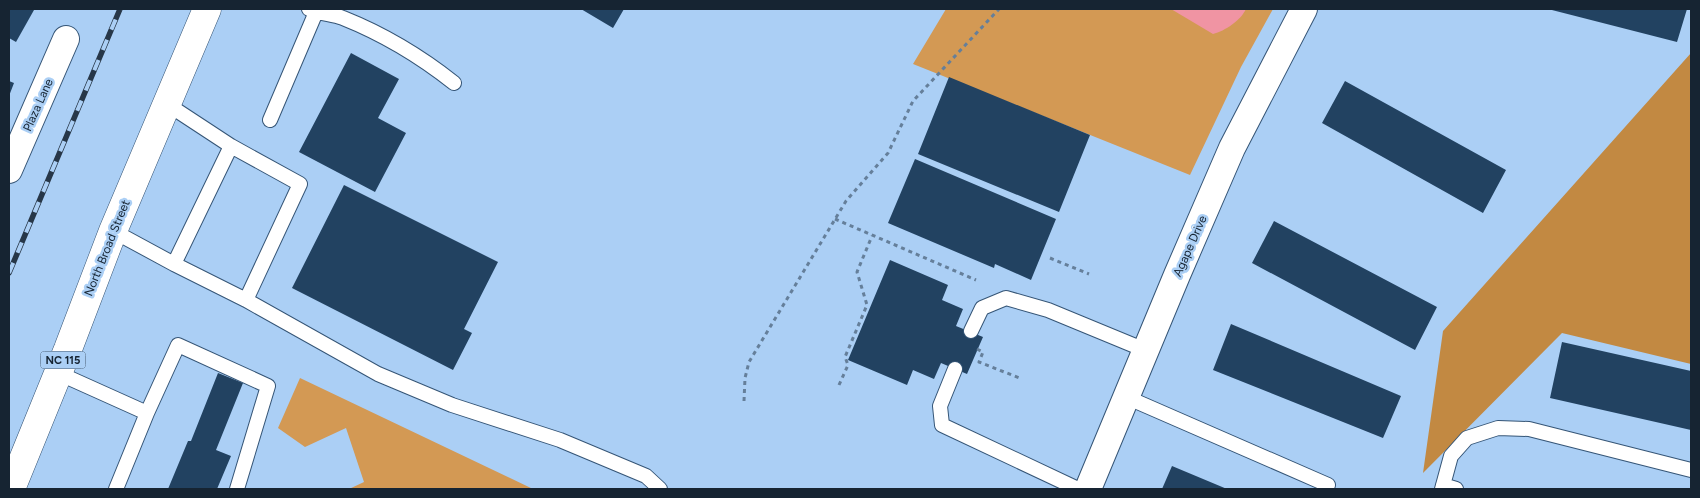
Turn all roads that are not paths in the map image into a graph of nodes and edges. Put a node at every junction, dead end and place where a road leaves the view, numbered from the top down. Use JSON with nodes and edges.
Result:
{"nodes":[{"id":1,"x":207,"y":9,"type":"edge"},
{"id":2,"x":1304,"y":9,"type":"edge"},
{"id":3,"x":313,"y":10,"type":"edge"},
{"id":4,"x":66,"y":40,"type":"dead end"},
{"id":5,"x":454,"y":82,"type":"dead end"},
{"id":6,"x":166,"y":104,"type":"junction"},
{"id":7,"x":270,"y":120,"type":"dead end"},
{"id":8,"x":231,"y":146,"type":"junction"},
{"id":9,"x":9,"y":170,"type":"edge"},
{"id":10,"x":112,"y":231,"type":"junction"},
{"id":11,"x":174,"y":264,"type":"junction"},
{"id":12,"x":246,"y":300,"type":"junction"},
{"id":13,"x":971,"y":331,"type":"dead end"},
{"id":14,"x":1145,"y":350,"type":"junction"},
{"id":15,"x":955,"y":369,"type":"dead end"},
{"id":16,"x":58,"y":373,"type":"junction"},
{"id":17,"x":1126,"y":397,"type":"junction"},
{"id":18,"x":147,"y":412,"type":"junction"},
{"id":19,"x":1691,"y":470,"type":"edge"},
{"id":20,"x":1328,"y":485,"type":"dead end"},
{"id":21,"x":1447,"y":488,"type":"edge"},
{"id":22,"x":11,"y":489,"type":"edge"},
{"id":23,"x":116,"y":489,"type":"edge"},
{"id":24,"x":237,"y":489,"type":"edge"},
{"id":25,"x":660,"y":489,"type":"edge"},
{"id":26,"x":1078,"y":489,"type":"edge"},
{"id":27,"x":1088,"y":489,"type":"edge"}],
"edges":[{"from":1,"to":6,"type":"main road","name":"North Broad Street","number":"NC 115"},
{"from":2,"to":14,"type":"street","name":"Agape Drive"},
{"from":3,"to":5,"type":"lane"},
{"from":3,"to":7,"type":"lane"},
{"from":4,"to":9,"type":"street","name":"Plaza Lane"},
{"from":6,"to":8,"type":"lane"},
{"from":6,"to":10,"type":"main road","name":"North Broad Street","number":"NC 115"},
{"from":8,"to":11,"type":"lane"},
{"from":8,"to":12,"type":"lane"},
{"from":10,"to":11,"type":"lane"},
{"from":10,"to":16,"type":"main road","name":"North Broad Street","number":"NC 115"},
{"from":11,"to":12,"type":"lane"},
{"from":12,"to":25,"type":"lane"},
{"from":13,"to":14,"type":"lane"},
{"from":14,"to":17,"type":"street","name":"Agape Drive"},
{"from":15,"to":26,"type":"lane"},
{"from":16,"to":18,"type":"lane"},
{"from":16,"to":22,"type":"main road","name":"North Broad Street","number":"NC 115"},
{"from":17,"to":20,"type":"lane"},
{"from":17,"to":27,"type":"street","name":"Agape Drive"},
{"from":18,"to":23,"type":"lane"},
{"from":18,"to":24,"type":"lane"},
{"from":19,"to":21,"type":"lane"}]}
